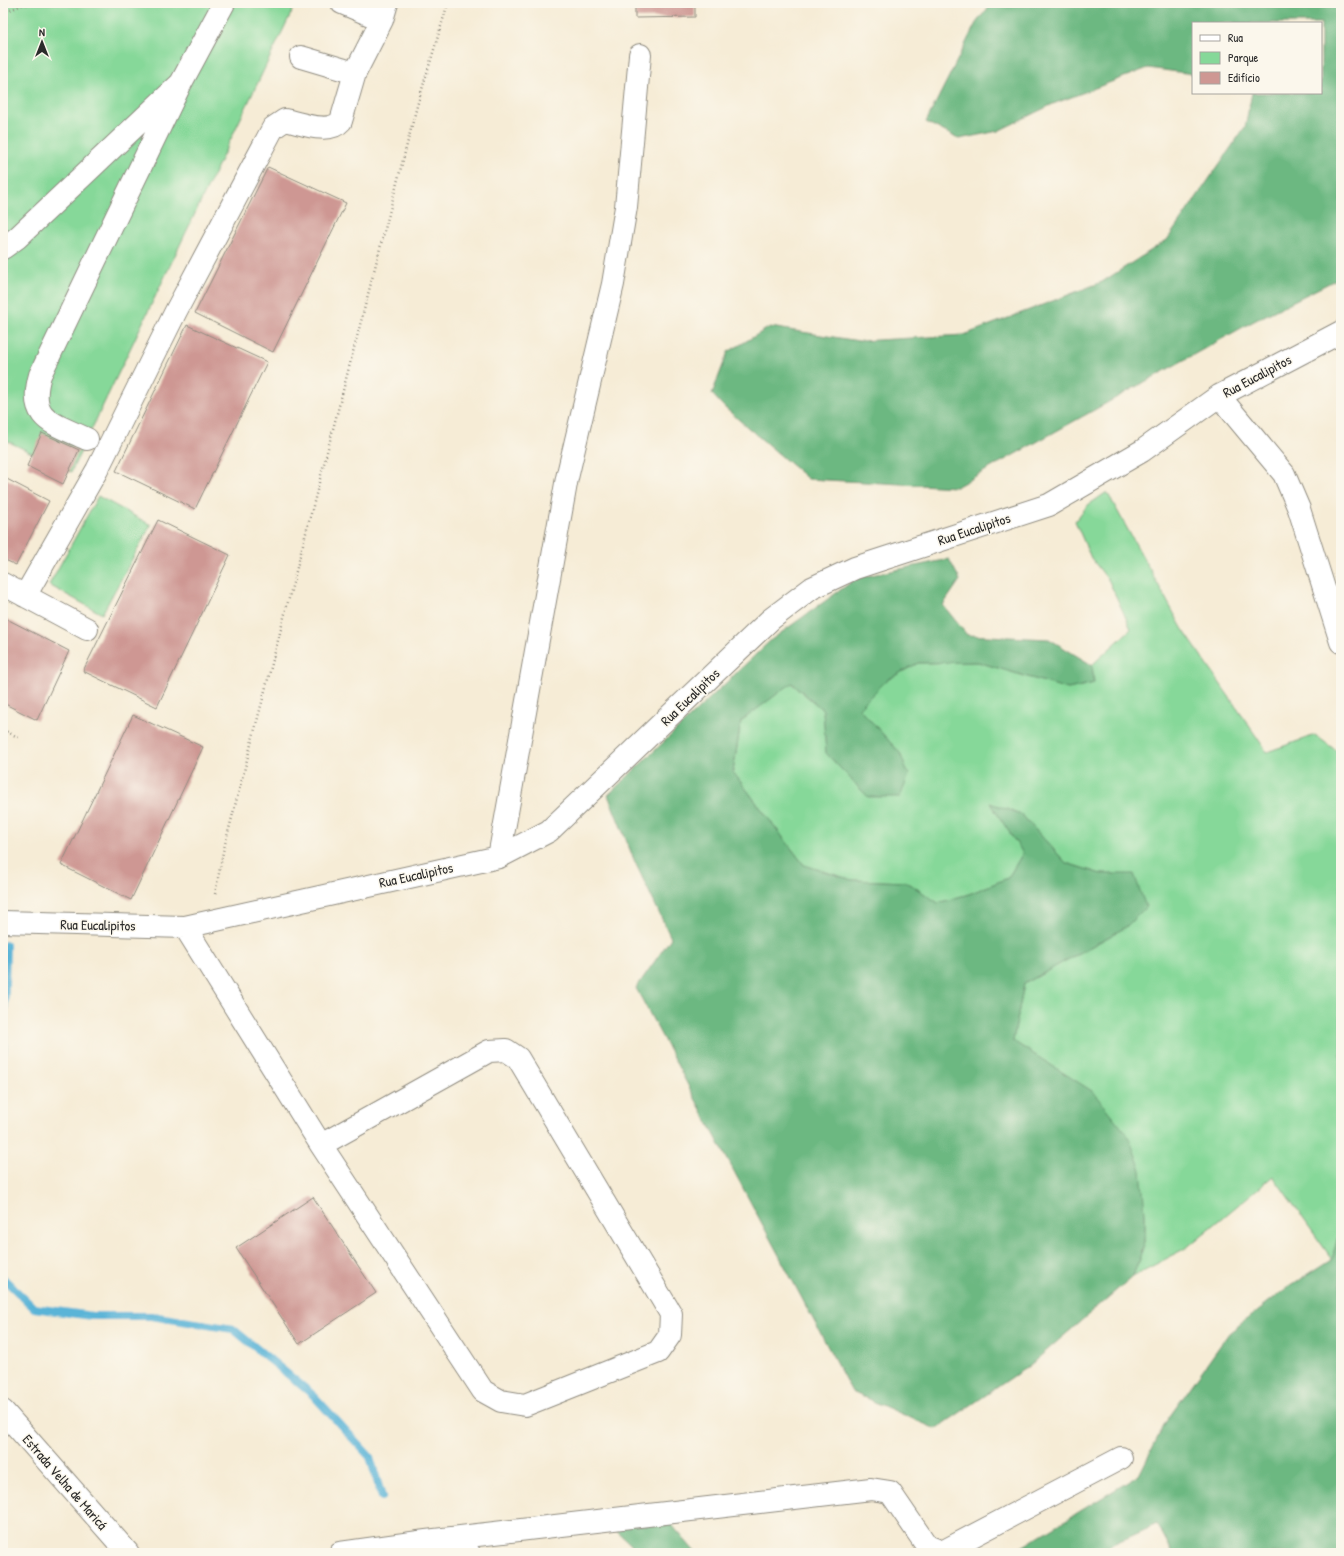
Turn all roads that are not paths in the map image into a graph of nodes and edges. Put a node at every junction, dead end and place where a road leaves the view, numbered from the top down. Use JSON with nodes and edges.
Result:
{"nodes":[{"id":1,"x":224,"y":3,"type":"edge"},
{"id":2,"x":342,"y":3,"type":"edge"},
{"id":3,"x":384,"y":11,"type":"edge"},
{"id":4,"x":640,"y":55,"type":"dead end"},
{"id":5,"x":301,"y":57,"type":"dead end"},
{"id":6,"x":355,"y":73,"type":"junction"},
{"id":7,"x":181,"y":83,"type":"junction"},
{"id":8,"x":3,"y":248,"type":"edge"},
{"id":9,"x":1341,"y":332,"type":"edge"},
{"id":10,"x":1219,"y":396,"type":"junction"},
{"id":11,"x":87,"y":439,"type":"dead end"},
{"id":12,"x":3,"y":584,"type":"edge"},
{"id":13,"x":25,"y":596,"type":"junction"},
{"id":14,"x":87,"y":629,"type":"dead end"},
{"id":15,"x":1341,"y":642,"type":"edge"},
{"id":16,"x":500,"y":857,"type":"junction"},
{"id":17,"x":3,"y":922,"type":"edge"},
{"id":18,"x":185,"y":926,"type":"junction"},
{"id":19,"x":321,"y":1145,"type":"junction"},
{"id":20,"x":3,"y":1411,"type":"edge"},
{"id":21,"x":1121,"y":1458,"type":"dead end"},
{"id":22,"x":426,"y":1541,"type":"junction"},
{"id":23,"x":127,"y":1553,"type":"edge"},
{"id":24,"x":340,"y":1553,"type":"edge"},
{"id":25,"x":469,"y":1553,"type":"edge"}],
"edges":[{"from":1,"to":7,"type":"street"},
{"from":2,"to":3,"type":"street"},
{"from":3,"to":6,"type":"street"},
{"from":4,"to":16,"type":"street"},
{"from":5,"to":6,"type":"street"},
{"from":6,"to":13,"type":"street"},
{"from":7,"to":8,"type":"street"},
{"from":7,"to":11,"type":"street"},
{"from":9,"to":10,"type":"street","name":"Rua Eucalipitos"},
{"from":10,"to":15,"type":"street"},
{"from":10,"to":16,"type":"street","name":"Rua Eucalipitos"},
{"from":12,"to":13,"type":"street"},
{"from":13,"to":14,"type":"street"},
{"from":16,"to":18,"type":"street","name":"Rua Eucalipitos"},
{"from":17,"to":18,"type":"street","name":"Rua Eucalipitos"},
{"from":18,"to":19,"type":"street"},
{"from":19,"to":19,"type":"street"},
{"from":20,"to":23,"type":"street","name":"Estrada Velha de Maricá"},
{"from":21,"to":22,"type":"street"},
{"from":22,"to":24,"type":"street"},
{"from":22,"to":25,"type":"street"}]}
